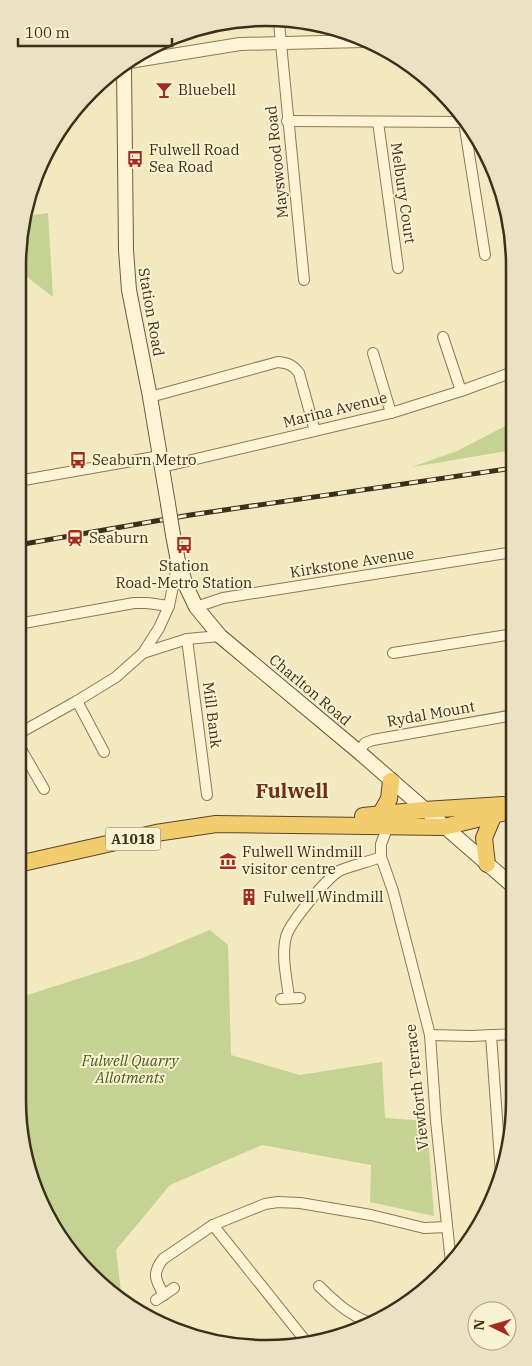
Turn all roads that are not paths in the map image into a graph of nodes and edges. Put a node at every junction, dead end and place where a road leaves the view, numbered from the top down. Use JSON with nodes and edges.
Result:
{"nodes":[{"id":1,"x":279,"y":27,"type":"edge"},
{"id":2,"x":349,"y":41,"type":"edge"},
{"id":3,"x":280,"y":42,"type":"junction"},
{"id":4,"x":144,"y":60,"type":"edge"},
{"id":5,"x":124,"y":73,"type":"edge"},
{"id":6,"x":287,"y":121,"type":"junction"},
{"id":7,"x":378,"y":122,"type":"junction"},
{"id":8,"x":457,"y":122,"type":"edge"},
{"id":9,"x":467,"y":136,"type":"edge"},
{"id":10,"x":485,"y":255,"type":"dead end"},
{"id":11,"x":398,"y":268,"type":"dead end"},
{"id":12,"x":304,"y":280,"type":"dead end"},
{"id":13,"x":443,"y":337,"type":"dead end"},
{"id":14,"x":373,"y":353,"type":"dead end"},
{"id":15,"x":506,"y":375,"type":"edge"},
{"id":16,"x":461,"y":391,"type":"junction"},
{"id":17,"x":150,"y":397,"type":"junction"},
{"id":18,"x":391,"y":413,"type":"junction"},
{"id":19,"x":315,"y":431,"type":"junction"},
{"id":20,"x":161,"y":462,"type":"junction"},
{"id":21,"x":26,"y":480,"type":"edge"},
{"id":22,"x":506,"y":553,"type":"edge"},
{"id":23,"x":178,"y":562,"type":"junction"},
{"id":24,"x":169,"y":606,"type":"junction"},
{"id":25,"x":196,"y":607,"type":"junction"},
{"id":26,"x":26,"y":623,"type":"edge"},
{"id":27,"x":506,"y":635,"type":"edge"},
{"id":28,"x":220,"y":636,"type":"junction"},
{"id":29,"x":186,"y":639,"type":"junction"},
{"id":30,"x":393,"y":652,"type":"dead end"},
{"id":31,"x":143,"y":653,"type":"junction"},
{"id":32,"x":77,"y":701,"type":"junction"},
{"id":33,"x":506,"y":716,"type":"edge"},
{"id":34,"x":26,"y":730,"type":"edge"},
{"id":35,"x":104,"y":752,"type":"dead end"},
{"id":36,"x":359,"y":752,"type":"junction"},
{"id":37,"x":26,"y":758,"type":"edge"},
{"id":38,"x":391,"y":781,"type":"junction"},
{"id":39,"x":44,"y":790,"type":"dead end"},
{"id":40,"x":207,"y":795,"type":"dead end"},
{"id":41,"x":506,"y":805,"type":"edge"},
{"id":42,"x":424,"y":810,"type":"junction"},
{"id":43,"x":506,"y":812,"type":"edge"},
{"id":44,"x":494,"y":814,"type":"junction"},
{"id":45,"x":384,"y":820,"type":"junction"},
{"id":46,"x":444,"y":827,"type":"junction"},
{"id":47,"x":381,"y":857,"type":"junction"},
{"id":48,"x":26,"y":862,"type":"edge"},
{"id":49,"x":487,"y":864,"type":"junction"},
{"id":50,"x":506,"y":880,"type":"edge"},
{"id":51,"x":300,"y":998,"type":"dead end"},
{"id":52,"x":506,"y":1034,"type":"edge"},
{"id":53,"x":430,"y":1035,"type":"junction"},
{"id":54,"x":491,"y":1035,"type":"junction"},
{"id":55,"x":503,"y":1135,"type":"edge"},
{"id":56,"x":213,"y":1225,"type":"junction"},
{"id":57,"x":447,"y":1227,"type":"junction"},
{"id":58,"x":450,"y":1253,"type":"edge"},
{"id":59,"x":319,"y":1286,"type":"dead end"},
{"id":60,"x":174,"y":1288,"type":"dead end"},
{"id":61,"x":363,"y":1320,"type":"edge"},
{"id":62,"x":302,"y":1337,"type":"edge"}],
"edges":[{"from":1,"to":3,"type":"street","name":"Mayswood Road"},
{"from":2,"to":3,"type":"street"},
{"from":3,"to":4,"type":"street"},
{"from":3,"to":6,"type":"street","name":"Mayswood Road"},
{"from":5,"to":17,"type":"main road","name":"Station Road"},
{"from":6,"to":7,"type":"street"},
{"from":6,"to":12,"type":"street","name":"Mayswood Road"},
{"from":7,"to":8,"type":"street"},
{"from":7,"to":11,"type":"street","name":"Melbury Court"},
{"from":9,"to":10,"type":"street"},
{"from":13,"to":16,"type":"street"},
{"from":14,"to":18,"type":"street"},
{"from":15,"to":16,"type":"street","name":"Marina Avenue"},
{"from":16,"to":18,"type":"street","name":"Marina Avenue"},
{"from":17,"to":19,"type":"street"},
{"from":17,"to":20,"type":"main road","name":"Station Road"},
{"from":18,"to":19,"type":"street","name":"Marina Avenue"},
{"from":19,"to":20,"type":"street","name":"Marina Avenue"},
{"from":20,"to":21,"type":"street","name":"Marina Avenue"},
{"from":20,"to":23,"type":"main road","name":"Station Road","bridge":true},
{"from":22,"to":25,"type":"street","name":"Kirkstone Avenue"},
{"from":23,"to":24,"type":"street"},
{"from":23,"to":25,"type":"main road","name":"Charlton Road"},
{"from":24,"to":26,"type":"street"},
{"from":24,"to":31,"type":"street"},
{"from":25,"to":28,"type":"main road","name":"Charlton Road"},
{"from":27,"to":30,"type":"street"},
{"from":28,"to":29,"type":"street"},
{"from":28,"to":36,"type":"main road","name":"Charlton Road"},
{"from":29,"to":31,"type":"street"},
{"from":29,"to":40,"type":"street","name":"Mill Bank"},
{"from":31,"to":32,"type":"street"},
{"from":32,"to":34,"type":"street"},
{"from":32,"to":35,"type":"street"},
{"from":33,"to":36,"type":"street","name":"Rydal Mount"},
{"from":36,"to":38,"type":"main road","name":"Charlton Road"},
{"from":37,"to":39,"type":"street"},
{"from":38,"to":42,"type":"main road","name":"Charlton Road"},
{"from":38,"to":45,"type":"highway"},
{"from":41,"to":42,"type":"highway","number":"A1018"},
{"from":42,"to":45,"type":"highway","number":"A1018"},
{"from":42,"to":46,"type":"main road","name":"Charlton Road"},
{"from":43,"to":44,"type":"highway","number":"A1018"},
{"from":44,"to":46,"type":"highway","number":"A1018"},
{"from":44,"to":49,"type":"highway"},
{"from":45,"to":46,"type":"highway","number":"A1018"},
{"from":45,"to":47,"type":"street"},
{"from":45,"to":48,"type":"highway","number":"A1018"},
{"from":46,"to":49,"type":"main road","name":"Charlton Road"},
{"from":47,"to":51,"type":"street"},
{"from":47,"to":53,"type":"street","name":"Viewforth Terrace"},
{"from":49,"to":50,"type":"main road","name":"Charlton Road"},
{"from":52,"to":54,"type":"street"},
{"from":53,"to":54,"type":"street"},
{"from":53,"to":57,"type":"street","name":"Viewforth Terrace"},
{"from":54,"to":55,"type":"street"},
{"from":56,"to":57,"type":"street"},
{"from":56,"to":60,"type":"street"},
{"from":56,"to":62,"type":"street"},
{"from":57,"to":58,"type":"street","name":"Viewforth Terrace"},
{"from":59,"to":61,"type":"street"}]}
